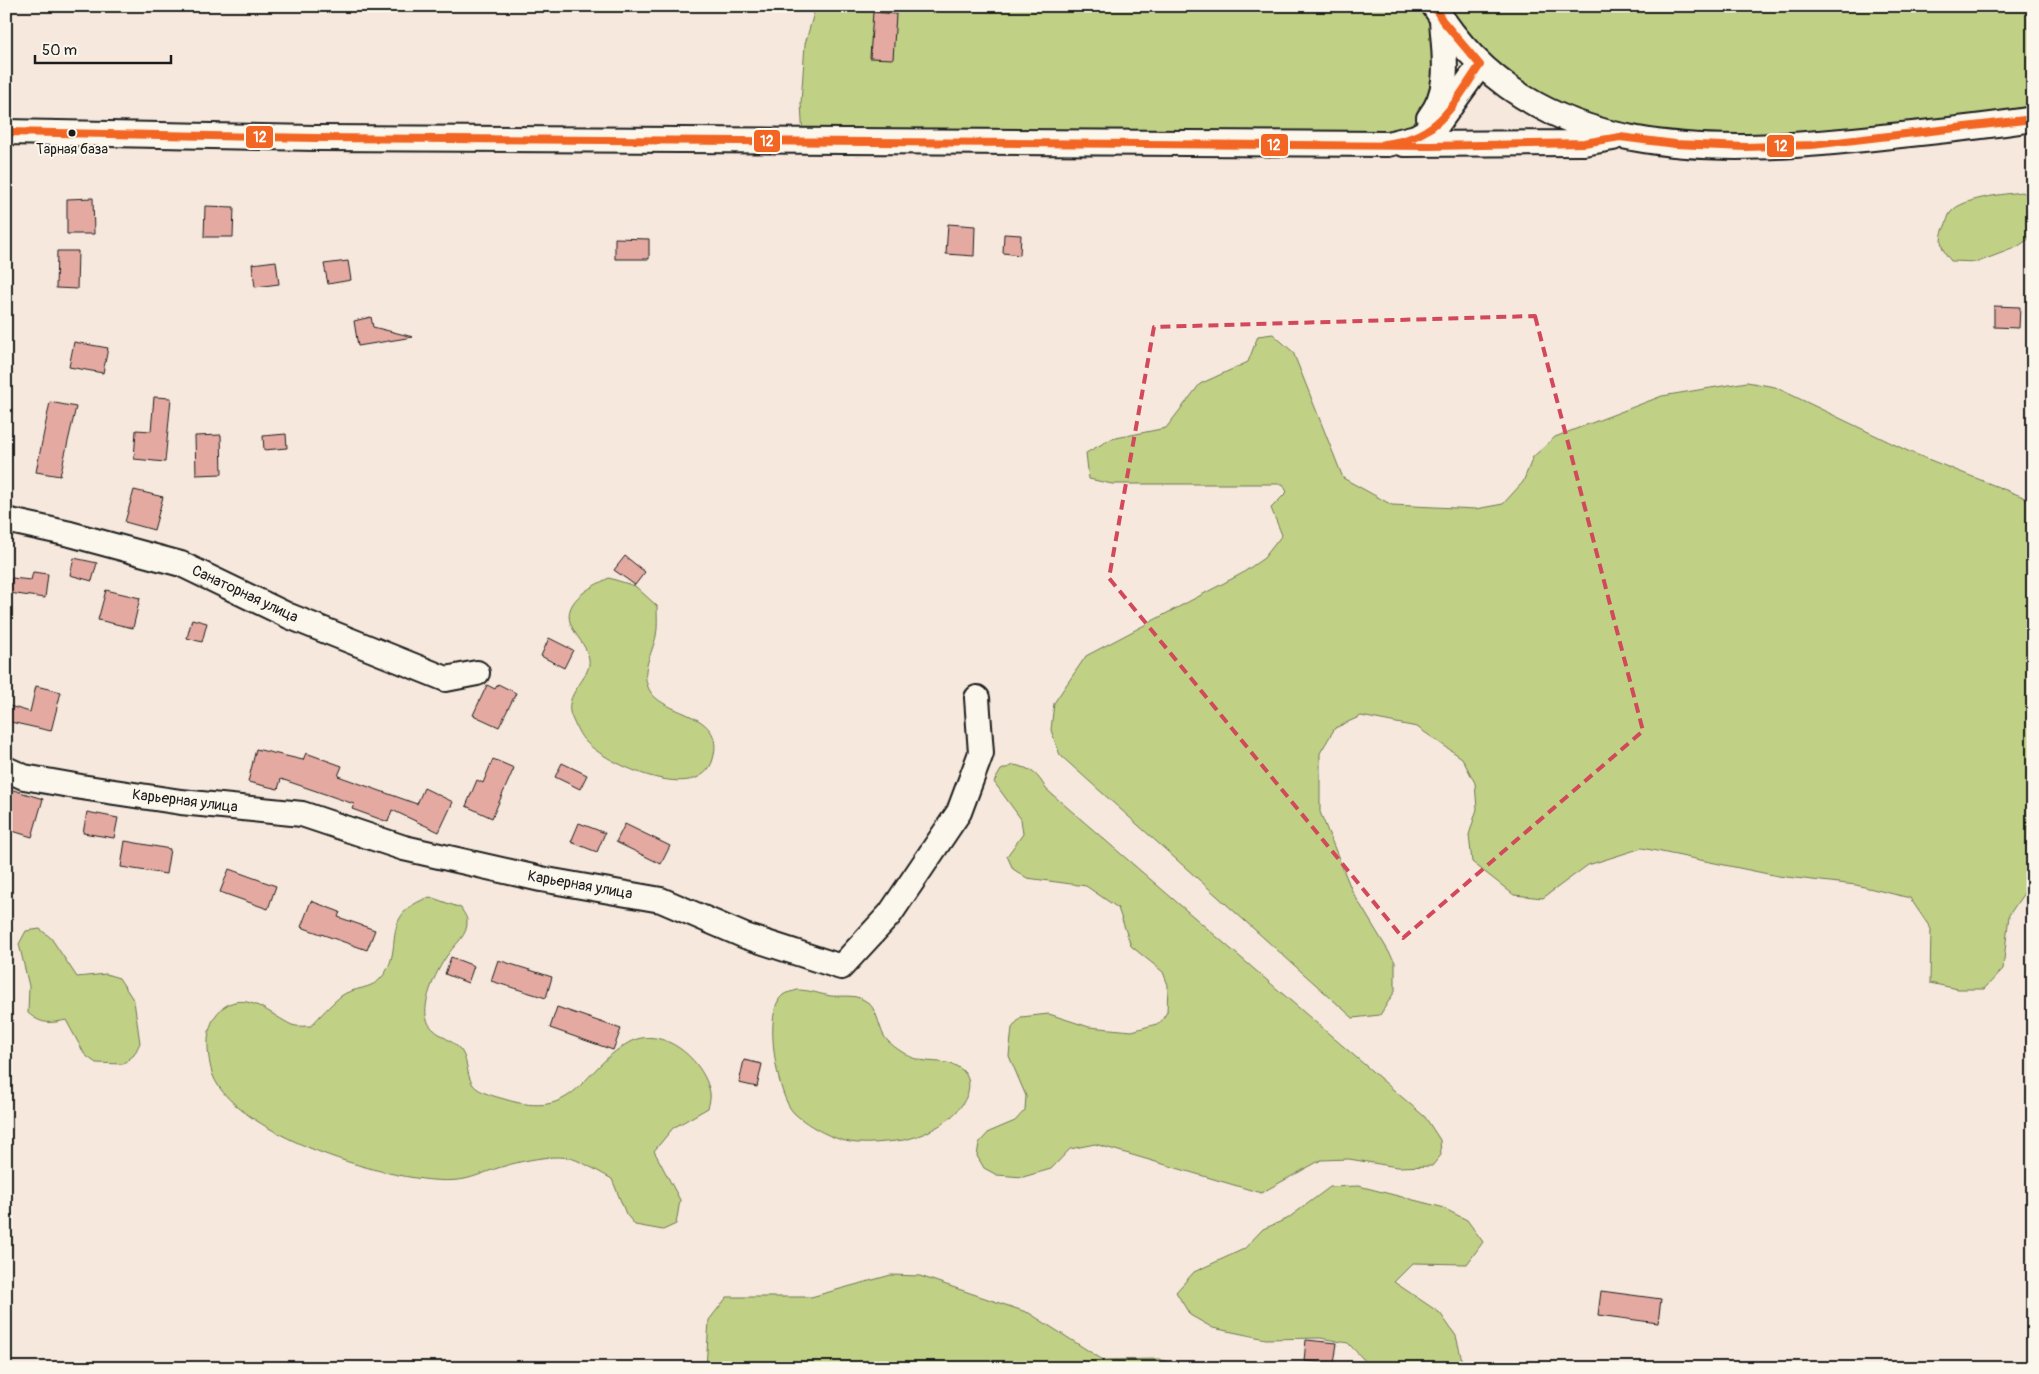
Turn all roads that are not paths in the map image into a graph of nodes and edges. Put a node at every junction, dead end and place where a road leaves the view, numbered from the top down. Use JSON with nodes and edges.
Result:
{"nodes":[{"id":1,"x":1438,"y":13,"type":"edge"},
{"id":2,"x":1480,"y":65,"type":"junction"},
{"id":3,"x":2033,"y":120,"type":"edge"},
{"id":4,"x":1587,"y":128,"type":"junction"},
{"id":5,"x":6,"y":132,"type":"edge"},
{"id":6,"x":1620,"y":137,"type":"junction"},
{"id":7,"x":1388,"y":144,"type":"junction"},
{"id":8,"x":6,"y":520,"type":"edge"},
{"id":9,"x":477,"y":674,"type":"dead end"},
{"id":10,"x":977,"y":698,"type":"dead end"},
{"id":11,"x":6,"y":769,"type":"edge"}],
"edges":[{"from":1,"to":2,"type":"street"},
{"from":1,"to":7,"type":"street"},
{"from":2,"to":4,"type":"street"},
{"from":2,"to":7,"type":"street"},
{"from":3,"to":6,"type":"street"},
{"from":4,"to":6,"type":"street"},
{"from":4,"to":7,"type":"street"},
{"from":5,"to":7,"type":"street"},
{"from":6,"to":7,"type":"street"},
{"from":8,"to":9,"type":"street","name":"Санаторная улица"},
{"from":10,"to":11,"type":"street","name":"Карьерная улица"}]}
